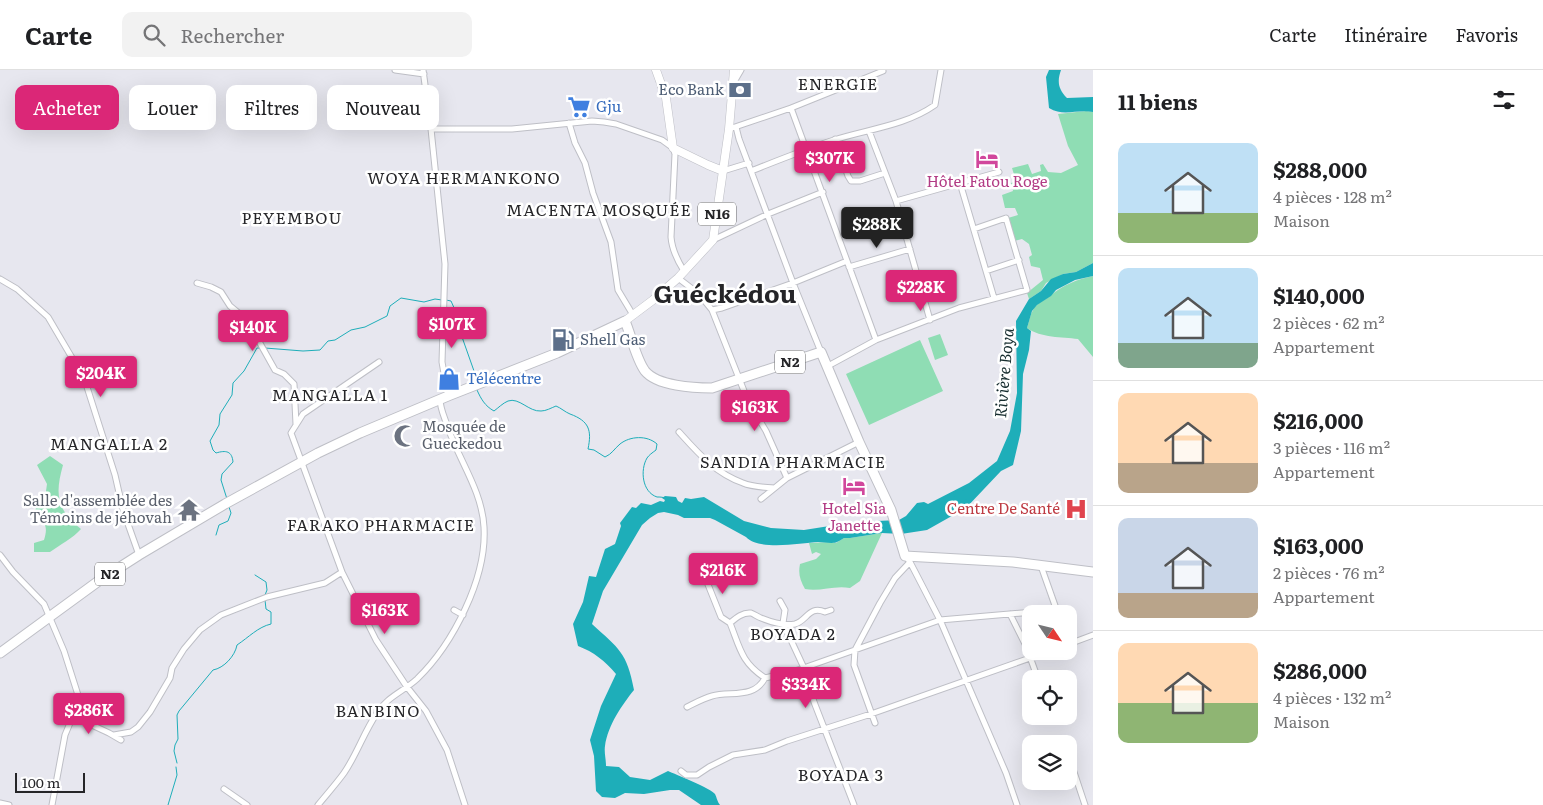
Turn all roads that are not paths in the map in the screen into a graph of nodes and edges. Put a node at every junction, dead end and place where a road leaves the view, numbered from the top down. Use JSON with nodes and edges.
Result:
{"nodes":[{"id":1,"x":396,"y":70,"type":"edge"},
{"id":2,"x":656,"y":70,"type":"edge"},
{"id":3,"x":734,"y":70,"type":"edge"},
{"id":4,"x":740,"y":70,"type":"edge"},
{"id":5,"x":941,"y":70,"type":"edge"},
{"id":6,"x":883,"y":71,"type":"edge"},
{"id":7,"x":424,"y":72,"type":"edge"},
{"id":8,"x":426,"y":85,"type":"edge"},
{"id":9,"x":733,"y":85,"type":"junction"},
{"id":10,"x":791,"y":108,"type":"junction"},
{"id":11,"x":569,"y":123,"type":"junction"},
{"id":12,"x":733,"y":128,"type":"junction"},
{"id":13,"x":439,"y":129,"type":"edge"},
{"id":14,"x":431,"y":130,"type":"edge"},
{"id":15,"x":869,"y":130,"type":"junction"},
{"id":16,"x":835,"y":139,"type":"junction"},
{"id":17,"x":673,"y":148,"type":"junction"},
{"id":18,"x":806,"y":150,"type":"junction"},
{"id":19,"x":749,"y":163,"type":"junction"},
{"id":20,"x":723,"y":171,"type":"junction"},
{"id":21,"x":751,"y":171,"type":"junction"},
{"id":22,"x":998,"y":172,"type":"dead end"},
{"id":23,"x":885,"y":173,"type":"junction"},
{"id":24,"x":960,"y":183,"type":"junction"},
{"id":25,"x":823,"y":192,"type":"junction"},
{"id":26,"x":896,"y":201,"type":"junction"},
{"id":27,"x":768,"y":214,"type":"junction"},
{"id":28,"x":974,"y":229,"type":"junction"},
{"id":29,"x":713,"y":240,"type":"junction"},
{"id":30,"x":910,"y":250,"type":"junction"},
{"id":31,"x":847,"y":260,"type":"junction"},
{"id":32,"x":1019,"y":260,"type":"junction"},
{"id":33,"x":849,"y":267,"type":"junction"},
{"id":34,"x":684,"y":271,"type":"junction"},
{"id":35,"x":986,"y":271,"type":"junction"},
{"id":36,"x":678,"y":278,"type":"junction"},
{"id":37,"x":0,"y":279,"type":"edge"},
{"id":38,"x":197,"y":283,"type":"dead end"},
{"id":39,"x":793,"y":283,"type":"junction"},
{"id":40,"x":6,"y":284,"type":"junction"},
{"id":41,"x":0,"y":288,"type":"edge"},
{"id":42,"x":994,"y":298,"type":"junction"},
{"id":43,"x":712,"y":310,"type":"junction"},
{"id":44,"x":629,"y":318,"type":"junction"},
{"id":45,"x":930,"y":320,"type":"junction"},
{"id":46,"x":876,"y":340,"type":"junction"},
{"id":47,"x":821,"y":352,"type":"junction"},
{"id":48,"x":379,"y":362,"type":"dead end"},
{"id":49,"x":828,"y":366,"type":"junction"},
{"id":50,"x":739,"y":379,"type":"junction"},
{"id":51,"x":444,"y":398,"type":"junction"},
{"id":52,"x":296,"y":424,"type":"junction"},
{"id":53,"x":679,"y":432,"type":"dead end"},
{"id":54,"x":859,"y":442,"type":"junction"},
{"id":55,"x":301,"y":463,"type":"junction"},
{"id":56,"x":787,"y":478,"type":"junction"},
{"id":57,"x":774,"y":488,"type":"junction"},
{"id":58,"x":761,"y":499,"type":"dead end"},
{"id":59,"x":0,"y":555,"type":"edge"},
{"id":60,"x":139,"y":555,"type":"junction"},
{"id":61,"x":908,"y":559,"type":"junction"},
{"id":62,"x":1041,"y":566,"type":"junction"},
{"id":63,"x":342,"y":572,"type":"junction"},
{"id":64,"x":1093,"y":572,"type":"edge"},
{"id":65,"x":707,"y":582,"type":"dead end"},
{"id":66,"x":780,"y":601,"type":"dead end"},
{"id":67,"x":1055,"y":605,"type":"edge"},
{"id":68,"x":454,"y":610,"type":"dead end"},
{"id":69,"x":831,"y":610,"type":"dead end"},
{"id":70,"x":1022,"y":613,"type":"edge"},
{"id":71,"x":1010,"y":614,"type":"junction"},
{"id":72,"x":463,"y":615,"type":"junction"},
{"id":73,"x":50,"y":617,"type":"junction"},
{"id":74,"x":940,"y":620,"type":"junction"},
{"id":75,"x":730,"y":623,"type":"junction"},
{"id":76,"x":783,"y":624,"type":"junction"},
{"id":77,"x":1093,"y":635,"type":"edge"},
{"id":78,"x":1022,"y":639,"type":"edge"},
{"id":79,"x":1078,"y":641,"type":"edge"},
{"id":80,"x":855,"y":650,"type":"junction"},
{"id":81,"x":0,"y":653,"type":"edge"},
{"id":82,"x":1025,"y":660,"type":"edge"},
{"id":83,"x":804,"y":668,"type":"junction"},
{"id":84,"x":765,"y":678,"type":"junction"},
{"id":85,"x":965,"y":681,"type":"junction"},
{"id":86,"x":407,"y":687,"type":"junction"},
{"id":87,"x":687,"y":707,"type":"dead end"},
{"id":88,"x":81,"y":708,"type":"junction"},
{"id":89,"x":871,"y":714,"type":"junction"},
{"id":90,"x":875,"y":723,"type":"dead end"},
{"id":91,"x":825,"y":729,"type":"junction"},
{"id":92,"x":114,"y":735,"type":"junction"},
{"id":93,"x":121,"y":740,"type":"dead end"},
{"id":94,"x":681,"y":771,"type":"dead end"},
{"id":95,"x":1077,"y":781,"type":"edge"},
{"id":96,"x":224,"y":789,"type":"dead end"},
{"id":97,"x":0,"y":803,"type":"edge"},
{"id":98,"x":9,"y":805,"type":"edge"},
{"id":99,"x":52,"y":805,"type":"edge"},
{"id":100,"x":248,"y":805,"type":"edge"},
{"id":101,"x":318,"y":805,"type":"edge"},
{"id":102,"x":465,"y":805,"type":"edge"},
{"id":103,"x":854,"y":805,"type":"edge"},
{"id":104,"x":1017,"y":805,"type":"edge"},
{"id":105,"x":1085,"y":805,"type":"edge"}],
"edges":[{"from":1,"to":7,"type":"street"},
{"from":2,"to":17,"type":"main road"},
{"from":3,"to":9,"type":"main road","number":"N16"},
{"from":4,"to":9,"type":"street"},
{"from":5,"to":15,"type":"street"},
{"from":6,"to":10,"type":"street"},
{"from":7,"to":8,"type":"street"},
{"from":9,"to":12,"type":"main road","number":"N16"},
{"from":10,"to":12,"type":"street"},
{"from":10,"to":18,"type":"street"},
{"from":11,"to":13,"type":"street"},
{"from":11,"to":17,"type":"street"},
{"from":11,"to":44,"type":"street"},
{"from":12,"to":19,"type":"street"},
{"from":12,"to":20,"type":"main road","number":"N16"},
{"from":14,"to":51,"type":"street"},
{"from":15,"to":16,"type":"street"},
{"from":15,"to":23,"type":"street"},
{"from":16,"to":18,"type":"street"},
{"from":16,"to":23,"type":"street"},
{"from":17,"to":20,"type":"main road"},
{"from":17,"to":34,"type":"street"},
{"from":18,"to":21,"type":"street"},
{"from":18,"to":25,"type":"street"},
{"from":19,"to":20,"type":"street"},
{"from":19,"to":21,"type":"street"},
{"from":20,"to":29,"type":"main road","number":"N16"},
{"from":21,"to":27,"type":"street"},
{"from":22,"to":24,"type":"street"},
{"from":23,"to":26,"type":"street"},
{"from":24,"to":26,"type":"street"},
{"from":24,"to":28,"type":"street"},
{"from":25,"to":27,"type":"street"},
{"from":25,"to":31,"type":"street"},
{"from":26,"to":30,"type":"street"},
{"from":27,"to":29,"type":"street"},
{"from":27,"to":39,"type":"street"},
{"from":28,"to":32,"type":"street"},
{"from":28,"to":35,"type":"street"},
{"from":29,"to":34,"type":"main road","number":"N16"},
{"from":30,"to":33,"type":"street"},
{"from":30,"to":45,"type":"street"},
{"from":31,"to":33,"type":"street"},
{"from":31,"to":39,"type":"street"},
{"from":32,"to":35,"type":"street"},
{"from":32,"to":42,"type":"street"},
{"from":33,"to":46,"type":"street"},
{"from":34,"to":36,"type":"main road","number":"N16"},
{"from":35,"to":42,"type":"street"},
{"from":36,"to":43,"type":"street"},
{"from":36,"to":44,"type":"main road","number":"N16"},
{"from":37,"to":40,"type":"street"},
{"from":38,"to":52,"type":"street"},
{"from":39,"to":43,"type":"street"},
{"from":39,"to":47,"type":"street"},
{"from":40,"to":41,"type":"street"},
{"from":40,"to":60,"type":"street"},
{"from":42,"to":45,"type":"street"},
{"from":43,"to":50,"type":"street"},
{"from":44,"to":50,"type":"highway","number":"N2"},
{"from":44,"to":51,"type":"highway","number":"N2"},
{"from":45,"to":46,"type":"street"},
{"from":46,"to":49,"type":"street"},
{"from":47,"to":49,"type":"highway","number":"N2"},
{"from":47,"to":50,"type":"highway","number":"N2"},
{"from":48,"to":52,"type":"street"},
{"from":49,"to":54,"type":"highway","number":"N2"},
{"from":50,"to":56,"type":"street"},
{"from":51,"to":55,"type":"highway","number":"N2"},
{"from":51,"to":72,"type":"street"},
{"from":52,"to":55,"type":"street"},
{"from":53,"to":57,"type":"street"},
{"from":54,"to":56,"type":"street"},
{"from":54,"to":61,"type":"highway","number":"N2"},
{"from":55,"to":60,"type":"highway","number":"N2"},
{"from":55,"to":63,"type":"street"},
{"from":56,"to":57,"type":"street"},
{"from":57,"to":58,"type":"street"},
{"from":59,"to":73,"type":"street"},
{"from":60,"to":73,"type":"highway","number":"N2"},
{"from":61,"to":62,"type":"highway"},
{"from":61,"to":74,"type":"street"},
{"from":61,"to":80,"type":"street"},
{"from":62,"to":64,"type":"highway"},
{"from":62,"to":67,"type":"street"},
{"from":63,"to":86,"type":"street"},
{"from":63,"to":92,"type":"street"},
{"from":65,"to":75,"type":"street"},
{"from":66,"to":76,"type":"street"},
{"from":68,"to":72,"type":"street"},
{"from":69,"to":76,"type":"street"},
{"from":70,"to":71,"type":"street"},
{"from":71,"to":74,"type":"street"},
{"from":71,"to":78,"type":"street"},
{"from":72,"to":86,"type":"street"},
{"from":73,"to":81,"type":"highway","number":"N2"},
{"from":73,"to":88,"type":"street"},
{"from":74,"to":80,"type":"street"},
{"from":74,"to":85,"type":"street"},
{"from":75,"to":76,"type":"street"},
{"from":75,"to":84,"type":"street"},
{"from":76,"to":83,"type":"street"},
{"from":77,"to":79,"type":"street"},
{"from":80,"to":83,"type":"street"},
{"from":80,"to":89,"type":"street"},
{"from":82,"to":85,"type":"street"},
{"from":83,"to":84,"type":"street"},
{"from":83,"to":91,"type":"street"},
{"from":84,"to":87,"type":"street"},
{"from":85,"to":89,"type":"street"},
{"from":85,"to":104,"type":"street"},
{"from":86,"to":101,"type":"street"},
{"from":86,"to":102,"type":"street"},
{"from":88,"to":92,"type":"street"},
{"from":88,"to":99,"type":"street"},
{"from":89,"to":90,"type":"street"},
{"from":89,"to":91,"type":"street"},
{"from":91,"to":94,"type":"street"},
{"from":91,"to":103,"type":"street"},
{"from":92,"to":93,"type":"street"},
{"from":95,"to":105,"type":"street"},
{"from":96,"to":100,"type":"street"},
{"from":97,"to":98,"type":"street"}]}
